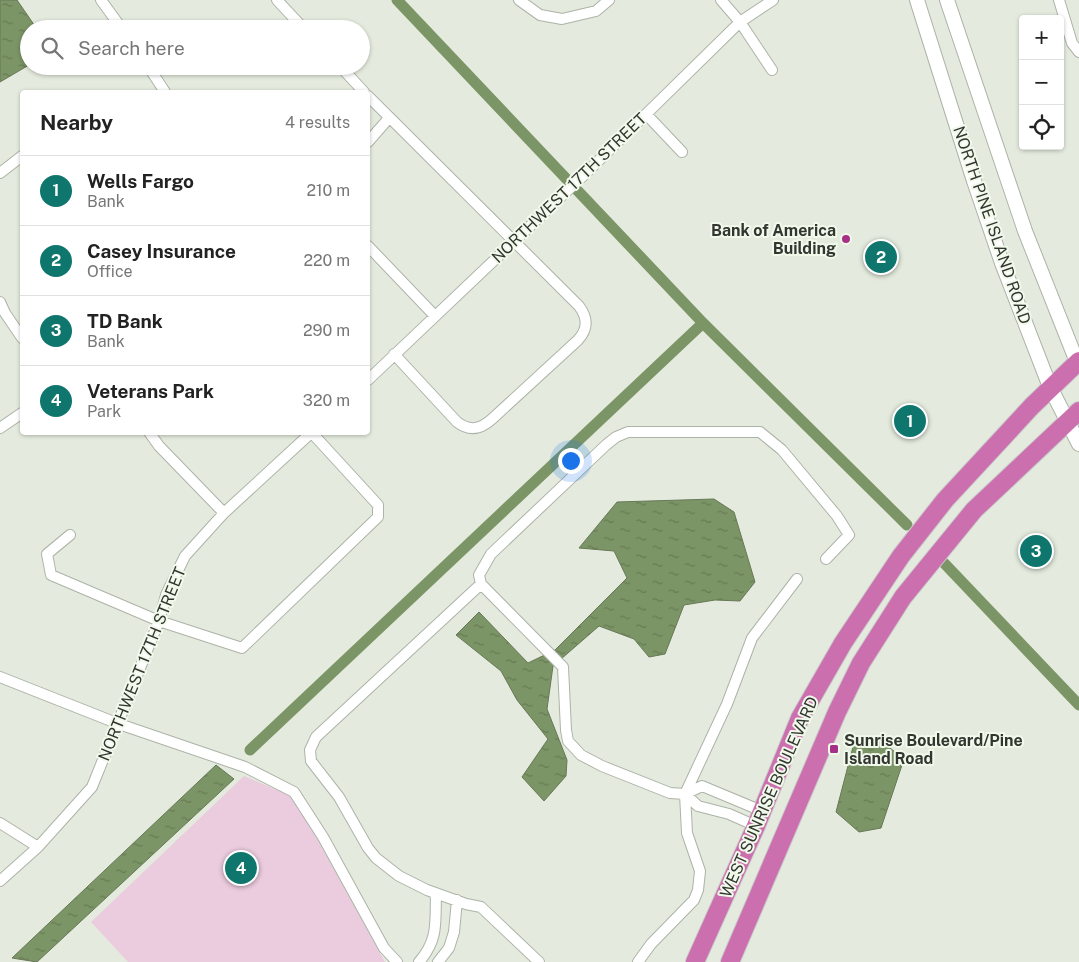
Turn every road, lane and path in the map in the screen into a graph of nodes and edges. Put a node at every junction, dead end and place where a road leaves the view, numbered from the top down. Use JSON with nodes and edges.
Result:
{"nodes":[{"id":1,"x":101,"y":0,"type":"edge"},
{"id":2,"x":278,"y":0,"type":"edge"},
{"id":3,"x":519,"y":0,"type":"edge"},
{"id":4,"x":609,"y":0,"type":"edge"},
{"id":5,"x":721,"y":0,"type":"edge"},
{"id":6,"x":773,"y":0,"type":"edge"},
{"id":7,"x":917,"y":0,"type":"edge"},
{"id":8,"x":947,"y":0,"type":"edge"},
{"id":9,"x":1059,"y":0,"type":"edge"},
{"id":10,"x":115,"y":20,"type":"edge"},
{"id":11,"x":296,"y":20,"type":"edge"},
{"id":12,"x":740,"y":22,"type":"junction"},
{"id":13,"x":1079,"y":52,"type":"edge"},
{"id":14,"x":772,"y":70,"type":"dead end"},
{"id":15,"x":154,"y":75,"type":"edge"},
{"id":16,"x":348,"y":75,"type":"edge"},
{"id":17,"x":163,"y":90,"type":"edge"},
{"id":18,"x":362,"y":90,"type":"edge"},
{"id":19,"x":370,"y":98,"type":"edge"},
{"id":20,"x":646,"y":114,"type":"junction"},
{"id":21,"x":389,"y":118,"type":"junction"},
{"id":22,"x":370,"y":140,"type":"edge"},
{"id":23,"x":682,"y":152,"type":"dead end"},
{"id":24,"x":20,"y":158,"type":"edge"},
{"id":25,"x":0,"y":174,"type":"edge"},
{"id":26,"x":514,"y":240,"type":"junction"},
{"id":27,"x":370,"y":248,"type":"edge"},
{"id":28,"x":0,"y":302,"type":"edge"},
{"id":29,"x":435,"y":316,"type":"junction"},
{"id":30,"x":20,"y":335,"type":"edge"},
{"id":31,"x":394,"y":354,"type":"junction"},
{"id":32,"x":1078,"y":364,"type":"edge"},
{"id":33,"x":370,"y":378,"type":"edge"},
{"id":34,"x":1050,"y":387,"type":"junction"},
{"id":35,"x":20,"y":414,"type":"edge"},
{"id":36,"x":1073,"y":416,"type":"edge"},
{"id":37,"x":0,"y":428,"type":"edge"},
{"id":38,"x":151,"y":435,"type":"edge"},
{"id":39,"x":310,"y":435,"type":"edge"},
{"id":40,"x":314,"y":435,"type":"edge"},
{"id":41,"x":1079,"y":444,"type":"edge"},
{"id":42,"x":224,"y":513,"type":"junction"},
{"id":43,"x":70,"y":535,"type":"dead end"},
{"id":44,"x":826,"y":559,"type":"dead end"},
{"id":45,"x":797,"y":579,"type":"dead end"},
{"id":46,"x":481,"y":584,"type":"junction"},
{"id":47,"x":159,"y":621,"type":"junction"},
{"id":48,"x":0,"y":677,"type":"edge"},
{"id":49,"x":119,"y":724,"type":"junction"},
{"id":50,"x":685,"y":794,"type":"junction"},
{"id":51,"x":759,"y":819,"type":"junction"},
{"id":52,"x":0,"y":823,"type":"edge"},
{"id":53,"x":38,"y":847,"type":"junction"},
{"id":54,"x":0,"y":881,"type":"edge"},
{"id":55,"x":436,"y":893,"type":"junction"},
{"id":56,"x":457,"y":900,"type":"junction"},
{"id":57,"x":397,"y":962,"type":"edge"},
{"id":58,"x":419,"y":962,"type":"edge"},
{"id":59,"x":438,"y":962,"type":"edge"},
{"id":60,"x":539,"y":962,"type":"edge"},
{"id":61,"x":638,"y":962,"type":"edge"},
{"id":62,"x":695,"y":962,"type":"edge"},
{"id":63,"x":730,"y":962,"type":"edge"}],
"edges":[{"from":1,"to":10,"type":"street"},
{"from":2,"to":11,"type":"street"},
{"from":3,"to":4,"type":"street"},
{"from":5,"to":12,"type":"street"},
{"from":6,"to":12,"type":"street","name":"NORTHWEST 17TH STREET"},
{"from":7,"to":34,"type":"main road","name":"NORTH PINE ISLAND ROAD"},
{"from":8,"to":32,"type":"main road","name":"NORTH PINE ISLAND ROAD"},
{"from":9,"to":13,"type":"street"},
{"from":12,"to":14,"type":"street"},
{"from":12,"to":20,"type":"street","name":"NORTHWEST 17TH STREET"},
{"from":15,"to":17,"type":"street"},
{"from":16,"to":18,"type":"street"},
{"from":19,"to":21,"type":"street"},
{"from":20,"to":23,"type":"street"},
{"from":20,"to":26,"type":"street","name":"NORTHWEST 17TH STREET"},
{"from":21,"to":22,"type":"street"},
{"from":21,"to":26,"type":"street"},
{"from":24,"to":25,"type":"street"},
{"from":26,"to":29,"type":"street","name":"NORTHWEST 17TH STREET"},
{"from":26,"to":31,"type":"street"},
{"from":27,"to":29,"type":"street"},
{"from":28,"to":30,"type":"street"},
{"from":29,"to":31,"type":"street","name":"NORTHWEST 17TH STREET"},
{"from":31,"to":33,"type":"street","name":"NORTHWEST 17TH STREET"},
{"from":32,"to":34,"type":"highway","name":"WEST SUNRISE BOULEVARD"},
{"from":34,"to":36,"type":"main road","name":"NORTH PINE ISLAND ROAD"},
{"from":34,"to":51,"type":"highway","name":"WEST SUNRISE BOULEVARD"},
{"from":35,"to":37,"type":"street"},
{"from":36,"to":41,"type":"main road","name":"NORTH PINE ISLAND ROAD"},
{"from":36,"to":63,"type":"highway","name":"WEST SUNRISE BOULEVARD"},
{"from":38,"to":42,"type":"street"},
{"from":39,"to":42,"type":"street","name":"NORTHWEST 17TH STREET"},
{"from":40,"to":47,"type":"street"},
{"from":42,"to":47,"type":"street","name":"NORTHWEST 17TH STREET"},
{"from":43,"to":47,"type":"street"},
{"from":44,"to":46,"type":"street"},
{"from":45,"to":50,"type":"street"},
{"from":46,"to":50,"type":"street"},
{"from":46,"to":55,"type":"street"},
{"from":47,"to":49,"type":"street","name":"NORTHWEST 17TH STREET"},
{"from":48,"to":49,"type":"street"},
{"from":49,"to":53,"type":"street","name":"NORTHWEST 17TH STREET"},
{"from":49,"to":57,"type":"street"},
{"from":50,"to":51,"type":"street"},
{"from":50,"to":51,"type":"street"},
{"from":50,"to":61,"type":"street"},
{"from":51,"to":62,"type":"highway","name":"WEST SUNRISE BOULEVARD"},
{"from":52,"to":53,"type":"street"},
{"from":53,"to":54,"type":"street","name":"NORTHWEST 17TH STREET"},
{"from":55,"to":56,"type":"street"},
{"from":55,"to":58,"type":"street"},
{"from":56,"to":59,"type":"street"},
{"from":56,"to":60,"type":"street"}]}
